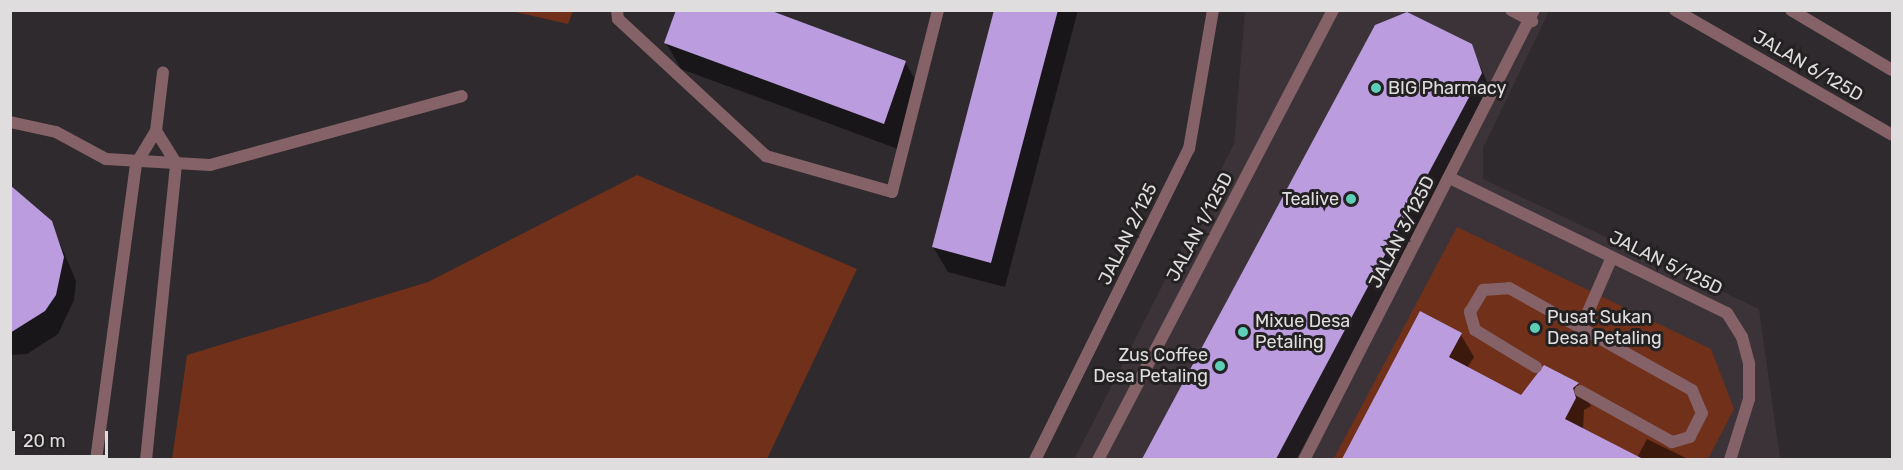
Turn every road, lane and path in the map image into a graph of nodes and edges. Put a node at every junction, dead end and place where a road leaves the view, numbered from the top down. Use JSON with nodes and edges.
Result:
{"nodes":[{"id":1,"x":617,"y":10,"type":"edge"},
{"id":2,"x":938,"y":10,"type":"edge"},
{"id":3,"x":1213,"y":10,"type":"edge"},
{"id":4,"x":1333,"y":10,"type":"edge"},
{"id":5,"x":1511,"y":10,"type":"edge"},
{"id":6,"x":1675,"y":10,"type":"edge"},
{"id":7,"x":1791,"y":10,"type":"edge"},
{"id":8,"x":1533,"y":16,"type":"edge"},
{"id":9,"x":1893,"y":70,"type":"edge"},
{"id":10,"x":163,"y":72,"type":"dead end"},
{"id":11,"x":462,"y":96,"type":"dead end"},
{"id":12,"x":10,"y":122,"type":"edge"},
{"id":13,"x":156,"y":130,"type":"junction"},
{"id":14,"x":1893,"y":135,"type":"edge"},
{"id":15,"x":176,"y":163,"type":"junction"},
{"id":16,"x":136,"y":164,"type":"junction"},
{"id":17,"x":1450,"y":178,"type":"junction"},
{"id":18,"x":1612,"y":257,"type":"junction"},
{"id":19,"x":1581,"y":328,"type":"junction"},
{"id":20,"x":1536,"y":367,"type":"dead end"},
{"id":21,"x":1580,"y":391,"type":"dead end"},
{"id":22,"x":96,"y":459,"type":"edge"},
{"id":23,"x":146,"y":459,"type":"edge"},
{"id":24,"x":1035,"y":459,"type":"edge"},
{"id":25,"x":1098,"y":459,"type":"edge"},
{"id":26,"x":1304,"y":459,"type":"edge"},
{"id":27,"x":1730,"y":459,"type":"edge"}],
"edges":[{"from":1,"to":2,"type":"street"},
{"from":3,"to":24,"type":"street","name":"JALAN 2/125"},
{"from":4,"to":25,"type":"street","name":"JALAN 1/125D"},
{"from":5,"to":8,"type":"street"},
{"from":6,"to":14,"type":"street","name":"JALAN 6/125D"},
{"from":7,"to":9,"type":"street"},
{"from":8,"to":17,"type":"street","name":"JALAN 3/125D"},
{"from":10,"to":13,"type":"street"},
{"from":11,"to":15,"type":"street"},
{"from":12,"to":16,"type":"street"},
{"from":13,"to":15,"type":"street"},
{"from":13,"to":16,"type":"street"},
{"from":15,"to":16,"type":"street"},
{"from":15,"to":23,"type":"street"},
{"from":16,"to":22,"type":"street"},
{"from":17,"to":18,"type":"street","name":"JALAN 5/125D"},
{"from":17,"to":26,"type":"street","name":"JALAN 3/125D"},
{"from":18,"to":19,"type":"street"},
{"from":18,"to":27,"type":"street","name":"JALAN 5/125D"},
{"from":19,"to":20,"type":"street"},
{"from":19,"to":21,"type":"street"}]}
